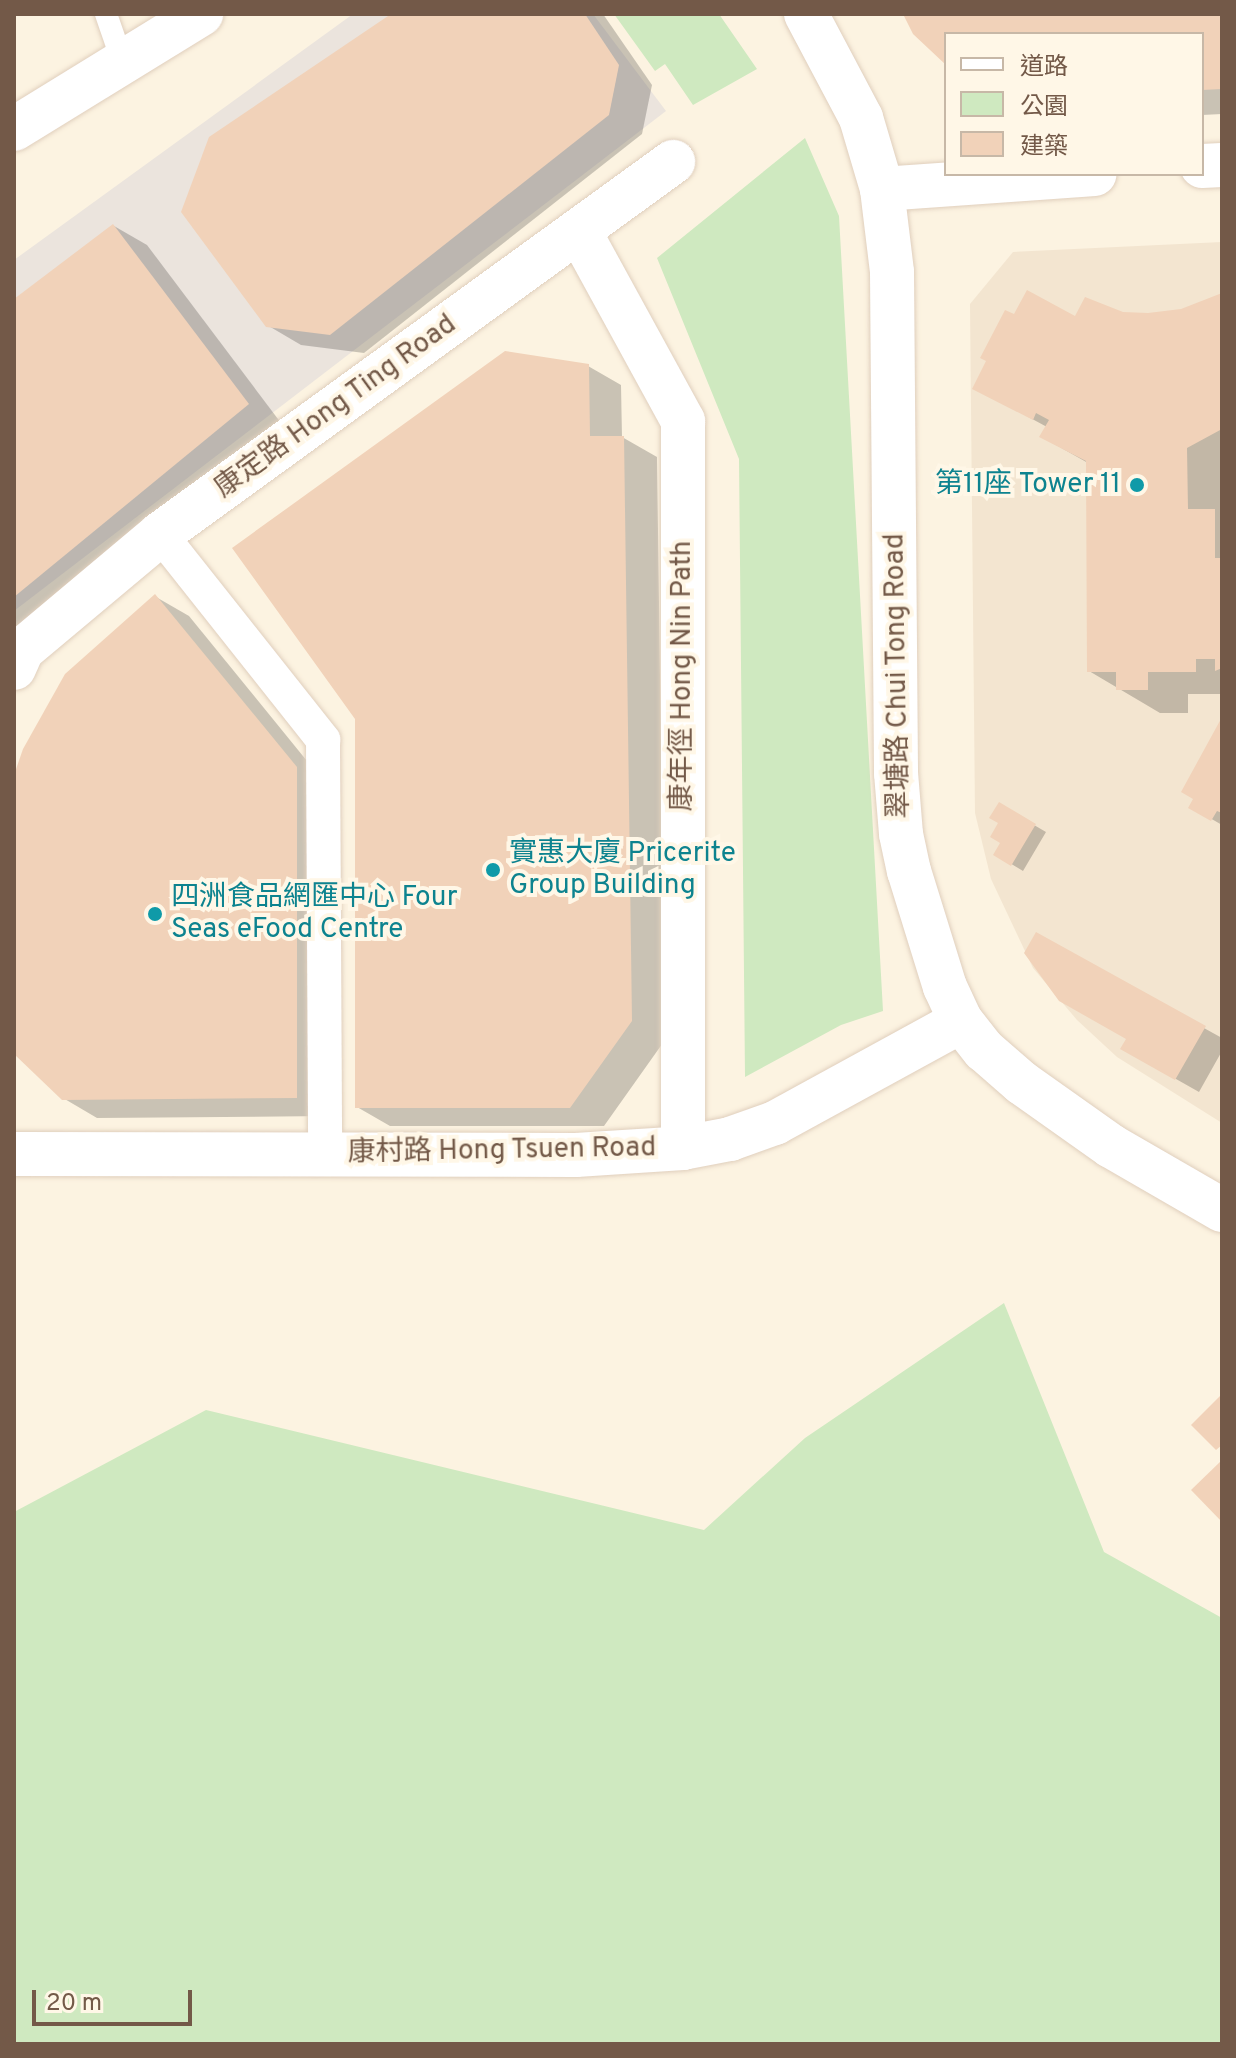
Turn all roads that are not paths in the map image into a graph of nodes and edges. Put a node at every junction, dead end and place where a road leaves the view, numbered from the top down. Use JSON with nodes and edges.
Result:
{"nodes":[{"id":1,"x":106,"y":14,"type":"edge"},
{"id":2,"x":201,"y":14,"type":"edge"},
{"id":3,"x":806,"y":14,"type":"edge"},
{"id":4,"x":123,"y":63,"type":"junction"},
{"id":5,"x":14,"y":129,"type":"edge"},
{"id":6,"x":673,"y":162,"type":"dead end"},
{"id":7,"x":1066,"y":176,"type":"edge"},
{"id":8,"x":882,"y":189,"type":"junction"},
{"id":9,"x":579,"y":231,"type":"junction"},
{"id":10,"x":160,"y":534,"type":"junction"},
{"id":11,"x":14,"y":668,"type":"edge"},
{"id":12,"x":961,"y":1021,"type":"junction"},
{"id":13,"x":683,"y":1148,"type":"junction"},
{"id":14,"x":14,"y":1154,"type":"edge"},
{"id":15,"x":325,"y":1154,"type":"junction"},
{"id":16,"x":1222,"y":1210,"type":"edge"}],
"edges":[{"from":1,"to":4,"type":"lane"},
{"from":2,"to":4,"type":"street"},
{"from":3,"to":8,"type":"street","name":"翠塘路 Chui Tong Road"},
{"from":4,"to":5,"type":"street"},
{"from":6,"to":9,"type":"street","name":"康定路 Hong Ting Road"},
{"from":7,"to":8,"type":"street"},
{"from":8,"to":12,"type":"street","name":"翠塘路 Chui Tong Road"},
{"from":9,"to":10,"type":"street","name":"康定路 Hong Ting Road"},
{"from":9,"to":13,"type":"street","name":"康年徑 Hong Nin Path"},
{"from":10,"to":11,"type":"street","name":"康定路 Hong Ting Road"},
{"from":10,"to":15,"type":"street"},
{"from":12,"to":13,"type":"street","name":"康村路 Hong Tsuen Road"},
{"from":12,"to":16,"type":"street","name":"翠塘路 Chui Tong Road"},
{"from":13,"to":15,"type":"street","name":"康村路 Hong Tsuen Road"},
{"from":14,"to":15,"type":"street","name":"康村路 Hong Tsuen Road"}]}
